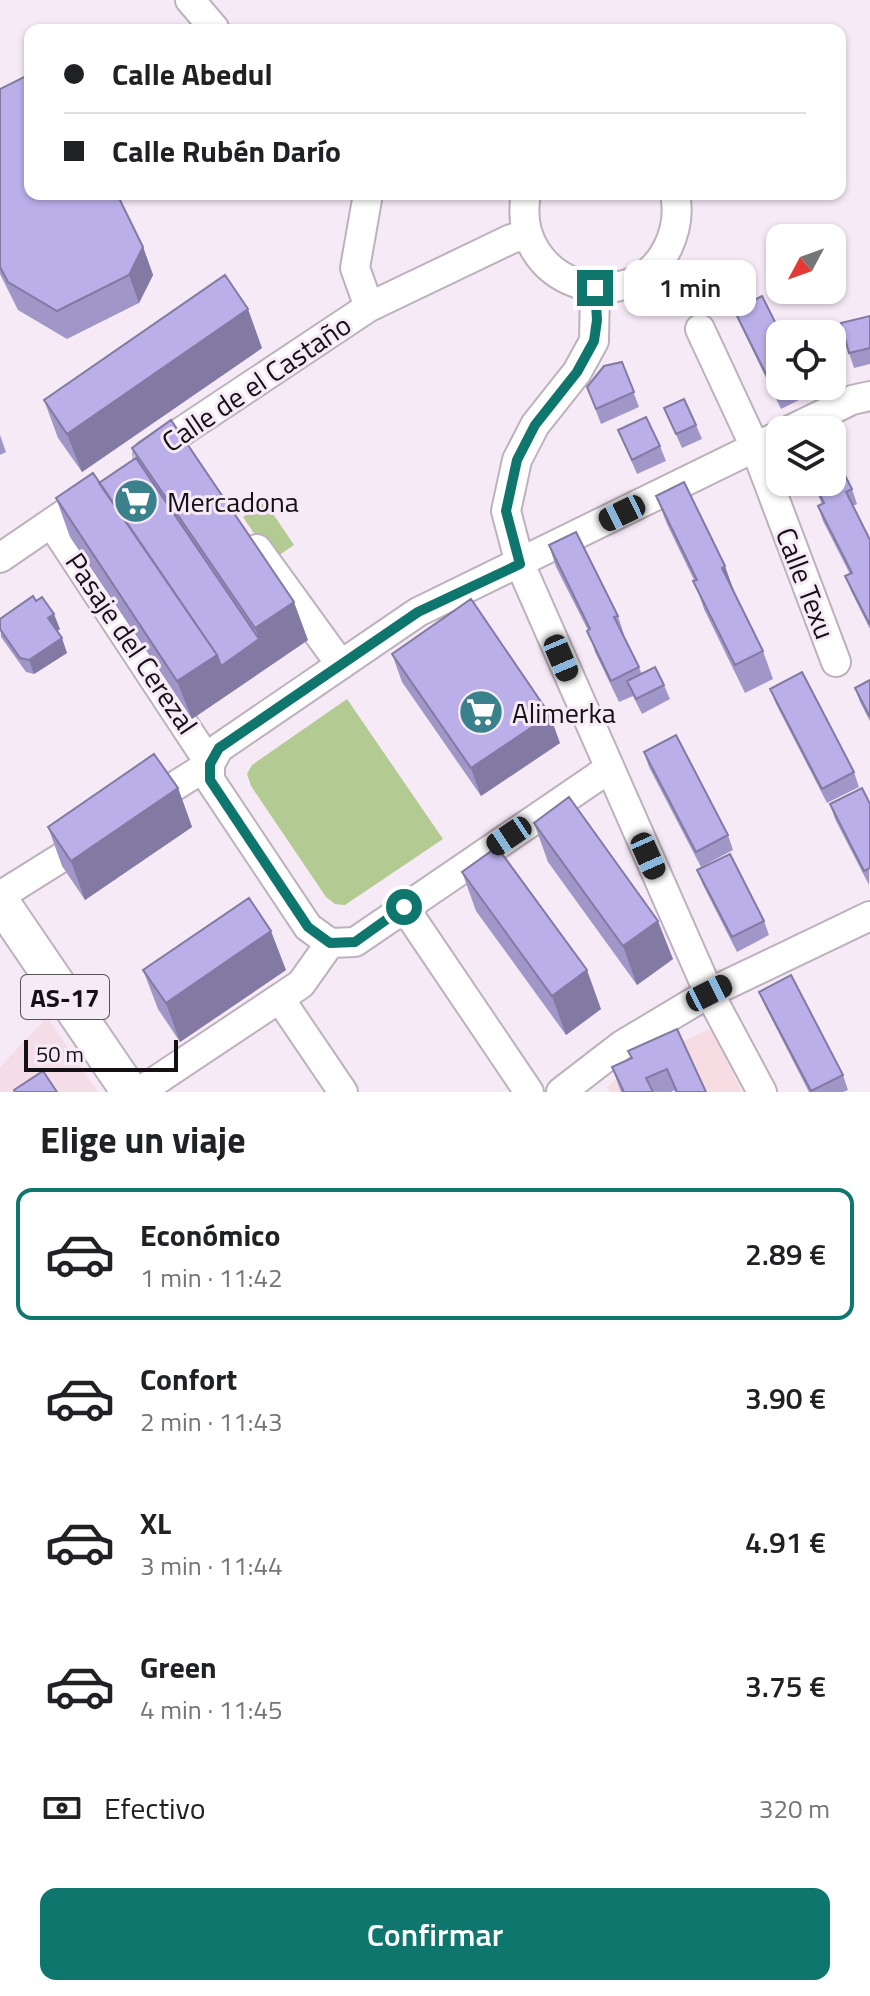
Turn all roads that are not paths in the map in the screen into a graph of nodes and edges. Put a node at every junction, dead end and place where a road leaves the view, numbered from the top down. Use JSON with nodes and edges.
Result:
{"nodes":[{"id":1,"x":190,"y":0,"type":"edge"},
{"id":2,"x":211,"y":24,"type":"edge"},
{"id":3,"x":367,"y":200,"type":"edge"},
{"id":4,"x":525,"y":200,"type":"edge"},
{"id":5,"x":676,"y":200,"type":"edge"},
{"id":6,"x":527,"y":235,"type":"junction"},
{"id":7,"x":595,"y":288,"type":"junction"},
{"id":8,"x":369,"y":307,"type":"junction"},
{"id":9,"x":700,"y":329,"type":"dead end"},
{"id":10,"x":870,"y":396,"type":"edge"},
{"id":11,"x":819,"y":416,"type":"edge"},
{"id":12,"x":174,"y":436,"type":"junction"},
{"id":13,"x":766,"y":438,"type":"edge"},
{"id":14,"x":766,"y":442,"type":"edge"},
{"id":15,"x":193,"y":461,"type":"edge"},
{"id":16,"x":785,"y":496,"type":"edge"},
{"id":17,"x":52,"y":524,"type":"junction"},
{"id":18,"x":239,"y":525,"type":"edge"},
{"id":19,"x":0,"y":558,"type":"edge"},
{"id":20,"x":520,"y":564,"type":"junction"},
{"id":21,"x":836,"y":662,"type":"dead end"},
{"id":22,"x":341,"y":665,"type":"junction"},
{"id":23,"x":210,"y":764,"type":"junction"},
{"id":24,"x":610,"y":768,"type":"junction"},
{"id":25,"x":0,"y":899,"type":"edge"},
{"id":26,"x":404,"y":907,"type":"junction"},
{"id":27,"x":870,"y":916,"type":"edge"},
{"id":28,"x":330,"y":943,"type":"junction"},
{"id":29,"x":709,"y":993,"type":"junction"},
{"id":30,"x":280,"y":999,"type":"junction"},
{"id":31,"x":130,"y":1092,"type":"edge"},
{"id":32,"x":139,"y":1092,"type":"edge"},
{"id":33,"x":343,"y":1092,"type":"edge"},
{"id":34,"x":529,"y":1092,"type":"edge"},
{"id":35,"x":561,"y":1092,"type":"edge"},
{"id":36,"x":762,"y":1092,"type":"edge"}],
"edges":[{"from":1,"to":2,"type":"street"},
{"from":3,"to":8,"type":"street"},
{"from":4,"to":6,"type":"street"},
{"from":5,"to":7,"type":"street"},
{"from":6,"to":7,"type":"street"},
{"from":6,"to":8,"type":"street","name":"Calle de el Castaño"},
{"from":7,"to":20,"type":"street"},
{"from":8,"to":12,"type":"street","name":"Calle de el Castaño"},
{"from":9,"to":13,"type":"street","name":"Calle Texu"},
{"from":10,"to":11,"type":"street"},
{"from":12,"to":15,"type":"street"},
{"from":12,"to":17,"type":"street","name":"Calle de el Castaño"},
{"from":14,"to":20,"type":"street"},
{"from":16,"to":21,"type":"street","name":"Calle Texu"},
{"from":17,"to":19,"type":"street","name":"Calle de el Castaño"},
{"from":17,"to":23,"type":"street","name":"Pasaje del Cerezal"},
{"from":18,"to":22,"type":"street"},
{"from":20,"to":22,"type":"street"},
{"from":20,"to":24,"type":"street"},
{"from":22,"to":23,"type":"street"},
{"from":23,"to":25,"type":"street"},
{"from":23,"to":28,"type":"street","name":"Pasaje del Cerezal"},
{"from":24,"to":26,"type":"street"},
{"from":24,"to":29,"type":"street"},
{"from":25,"to":31,"type":"main road","number":"AS-17"},
{"from":26,"to":28,"type":"street"},
{"from":26,"to":34,"type":"street"},
{"from":27,"to":29,"type":"street"},
{"from":28,"to":30,"type":"street"},
{"from":29,"to":35,"type":"street"},
{"from":29,"to":36,"type":"street"},
{"from":30,"to":32,"type":"street"},
{"from":30,"to":33,"type":"street"}]}
